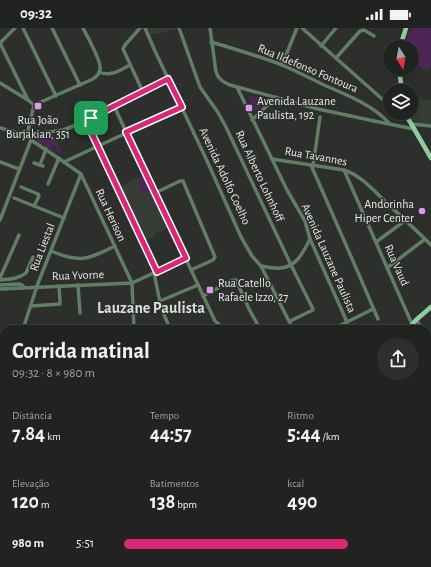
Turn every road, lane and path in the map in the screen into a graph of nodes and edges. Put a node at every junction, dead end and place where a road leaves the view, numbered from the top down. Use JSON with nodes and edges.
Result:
{"nodes":[{"id":1,"x":15,"y":28,"type":"edge"},
{"id":2,"x":23,"y":28,"type":"edge"},
{"id":3,"x":52,"y":28,"type":"edge"},
{"id":4,"x":83,"y":28,"type":"edge"},
{"id":5,"x":140,"y":28,"type":"edge"},
{"id":6,"x":179,"y":28,"type":"edge"},
{"id":7,"x":210,"y":28,"type":"edge"},
{"id":8,"x":297,"y":28,"type":"edge"},
{"id":9,"x":302,"y":28,"type":"edge"},
{"id":10,"x":336,"y":28,"type":"edge"},
{"id":11,"x":406,"y":28,"type":"edge"},
{"id":12,"x":145,"y":29,"type":"edge"},
{"id":13,"x":374,"y":36,"type":"dead end"},
{"id":14,"x":402,"y":40,"type":"edge"},
{"id":15,"x":212,"y":42,"type":"junction"},
{"id":16,"x":0,"y":43,"type":"edge"},
{"id":17,"x":321,"y":46,"type":"junction"},
{"id":18,"x":336,"y":58,"type":"junction"},
{"id":19,"x":130,"y":65,"type":"junction"},
{"id":20,"x":282,"y":66,"type":"junction"},
{"id":21,"x":99,"y":72,"type":"junction"},
{"id":22,"x":168,"y":79,"type":"junction"},
{"id":23,"x":0,"y":83,"type":"edge"},
{"id":24,"x":80,"y":85,"type":"junction"},
{"id":25,"x":237,"y":87,"type":"junction"},
{"id":26,"x":143,"y":92,"type":"junction"},
{"id":27,"x":56,"y":96,"type":"junction"},
{"id":28,"x":276,"y":97,"type":"junction"},
{"id":29,"x":28,"y":100,"type":"junction"},
{"id":30,"x":383,"y":100,"type":"edge"},
{"id":31,"x":34,"y":106,"type":"junction"},
{"id":32,"x":114,"y":106,"type":"junction"},
{"id":33,"x":182,"y":107,"type":"junction"},
{"id":34,"x":320,"y":117,"type":"dead end"},
{"id":35,"x":252,"y":120,"type":"junction"},
{"id":36,"x":407,"y":120,"type":"edge"},
{"id":37,"x":410,"y":120,"type":"edge"},
{"id":38,"x":86,"y":121,"type":"junction"},
{"id":39,"x":390,"y":124,"type":"junction"},
{"id":40,"x":412,"y":124,"type":"junction"},
{"id":41,"x":431,"y":126,"type":"edge"},
{"id":42,"x":0,"y":128,"type":"edge"},
{"id":43,"x":126,"y":132,"type":"junction"},
{"id":44,"x":27,"y":135,"type":"junction"},
{"id":45,"x":32,"y":140,"type":"junction"},
{"id":46,"x":98,"y":145,"type":"junction"},
{"id":47,"x":46,"y":149,"type":"junction"},
{"id":48,"x":59,"y":158,"type":"junction"},
{"id":49,"x":431,"y":158,"type":"edge"},
{"id":50,"x":272,"y":159,"type":"junction"},
{"id":51,"x":0,"y":162,"type":"edge"},
{"id":52,"x":64,"y":162,"type":"junction"},
{"id":53,"x":34,"y":163,"type":"dead end"},
{"id":54,"x":312,"y":166,"type":"junction"},
{"id":55,"x":19,"y":169,"type":"junction"},
{"id":56,"x":344,"y":170,"type":"junction"},
{"id":57,"x":81,"y":174,"type":"junction"},
{"id":58,"x":48,"y":184,"type":"dead end"},
{"id":59,"x":21,"y":187,"type":"dead end"},
{"id":60,"x":155,"y":193,"type":"junction"},
{"id":61,"x":14,"y":198,"type":"dead end"},
{"id":62,"x":34,"y":206,"type":"junction"},
{"id":63,"x":1,"y":215,"type":"edge"},
{"id":64,"x":64,"y":218,"type":"junction"},
{"id":65,"x":0,"y":220,"type":"edge"},
{"id":66,"x":406,"y":220,"type":"junction"},
{"id":67,"x":19,"y":235,"type":"dead end"},
{"id":68,"x":310,"y":239,"type":"junction"},
{"id":69,"x":425,"y":239,"type":"junction"},
{"id":70,"x":376,"y":242,"type":"junction"},
{"id":71,"x":431,"y":245,"type":"edge"},
{"id":72,"x":115,"y":246,"type":"junction"},
{"id":73,"x":51,"y":251,"type":"junction"},
{"id":74,"x":33,"y":257,"type":"dead end"},
{"id":75,"x":186,"y":258,"type":"junction"},
{"id":76,"x":291,"y":265,"type":"junction"},
{"id":77,"x":261,"y":266,"type":"junction"},
{"id":78,"x":387,"y":268,"type":"junction"},
{"id":79,"x":191,"y":270,"type":"junction"},
{"id":80,"x":156,"y":272,"type":"junction"},
{"id":81,"x":0,"y":279,"type":"edge"},
{"id":82,"x":132,"y":283,"type":"junction"},
{"id":83,"x":0,"y":284,"type":"edge"},
{"id":84,"x":78,"y":285,"type":"junction"},
{"id":85,"x":198,"y":285,"type":"junction"},
{"id":86,"x":37,"y":286,"type":"junction"},
{"id":87,"x":59,"y":286,"type":"junction"},
{"id":88,"x":24,"y":287,"type":"junction"},
{"id":89,"x":0,"y":289,"type":"edge"},
{"id":90,"x":203,"y":296,"type":"junction"},
{"id":91,"x":160,"y":301,"type":"junction"},
{"id":92,"x":31,"y":306,"type":"junction"},
{"id":93,"x":431,"y":307,"type":"edge"},
{"id":94,"x":373,"y":309,"type":"junction"},
{"id":95,"x":80,"y":313,"type":"dead end"},
{"id":96,"x":378,"y":319,"type":"dead end"},
{"id":97,"x":416,"y":320,"type":"junction"},
{"id":98,"x":290,"y":321,"type":"junction"},
{"id":99,"x":347,"y":322,"type":"junction"},
{"id":100,"x":412,"y":324,"type":"joint"},
{"id":101,"x":24,"y":325,"type":"edge"},
{"id":102,"x":134,"y":325,"type":"edge"},
{"id":103,"x":168,"y":325,"type":"edge"},
{"id":104,"x":220,"y":325,"type":"edge"},
{"id":105,"x":258,"y":325,"type":"edge"},
{"id":106,"x":292,"y":325,"type":"edge"},
{"id":107,"x":341,"y":325,"type":"edge"},
{"id":108,"x":419,"y":325,"type":"edge"}],
"edges":[{"from":1,"to":16,"type":"street"},
{"from":2,"to":27,"type":"street"},
{"from":3,"to":24,"type":"street"},
{"from":4,"to":21,"type":"street"},
{"from":5,"to":12,"type":"street"},
{"from":5,"to":19,"type":"street"},
{"from":6,"to":76,"type":"street","name":"Rua Alberto Lohnhoff"},
{"from":7,"to":15,"type":"street"},
{"from":8,"to":20,"type":"street"},
{"from":9,"to":17,"type":"street"},
{"from":10,"to":17,"type":"street"},
{"from":11,"to":14,"type":"main road"},
{"from":12,"to":22,"type":"street","name":"Avenida Adolfo Coelho"},
{"from":13,"to":18,"type":"street"},
{"from":15,"to":20,"type":"street","name":"Rua Ildefonso Fontoura"},
{"from":15,"to":25,"type":"street"},
{"from":16,"to":29,"type":"street"},
{"from":17,"to":18,"type":"street"},
{"from":18,"to":30,"type":"street"},
{"from":19,"to":21,"type":"street"},
{"from":19,"to":26,"type":"street"},
{"from":20,"to":39,"type":"street","name":"Rua Ildefonso Fontoura"},
{"from":21,"to":24,"type":"street"},
{"from":22,"to":26,"type":"street"},
{"from":22,"to":33,"type":"street","name":"Avenida Adolfo Coelho"},
{"from":23,"to":29,"type":"street"},
{"from":24,"to":27,"type":"street"},
{"from":25,"to":28,"type":"street"},
{"from":25,"to":35,"type":"street","name":"Rua Tavannes"},
{"from":26,"to":32,"type":"street"},
{"from":27,"to":31,"type":"street"},
{"from":28,"to":35,"type":"street"},
{"from":28,"to":39,"type":"street"},
{"from":29,"to":31,"type":"street"},
{"from":31,"to":44,"type":"street"},
{"from":32,"to":38,"type":"street"},
{"from":32,"to":43,"type":"street"},
{"from":33,"to":43,"type":"street"},
{"from":33,"to":77,"type":"street","name":"Avenida Adolfo Coelho"},
{"from":34,"to":54,"type":"street"},
{"from":35,"to":50,"type":"street","name":"Rua Tavannes"},
{"from":36,"to":40,"type":"street"},
{"from":37,"to":40,"type":"main road"},
{"from":38,"to":44,"type":"street"},
{"from":38,"to":46,"type":"street"},
{"from":39,"to":40,"type":"street"},
{"from":40,"to":41,"type":"street"},
{"from":40,"to":49,"type":"main road"},
{"from":42,"to":44,"type":"street"},
{"from":43,"to":46,"type":"street"},
{"from":43,"to":60,"type":"street"},
{"from":44,"to":45,"type":"street","name":"Rua Herison"},
{"from":45,"to":47,"type":"street","name":"Rua Herison"},
{"from":45,"to":55,"type":"street"},
{"from":46,"to":52,"type":"street"},
{"from":46,"to":80,"type":"street"},
{"from":47,"to":48,"type":"street","name":"Rua Herison"},
{"from":47,"to":53,"type":"street"},
{"from":48,"to":52,"type":"street","name":"Rua Herison"},
{"from":48,"to":58,"type":"street"},
{"from":50,"to":54,"type":"street","name":"Rua Tavannes"},
{"from":50,"to":68,"type":"street","name":"Avenida Lauzane Paulista"},
{"from":51,"to":55,"type":"street"},
{"from":52,"to":57,"type":"street","name":"Rua Herison"},
{"from":54,"to":56,"type":"street","name":"Rua Tavannes"},
{"from":54,"to":94,"type":"street"},
{"from":55,"to":63,"type":"street"},
{"from":56,"to":66,"type":"street","name":"Rua Tavannes"},
{"from":56,"to":70,"type":"street","name":"Rua Vaud"},
{"from":57,"to":64,"type":"street","name":"Rua Liestal"},
{"from":57,"to":72,"type":"street","name":"Rua Herison"},
{"from":59,"to":62,"type":"street"},
{"from":60,"to":75,"type":"street"},
{"from":60,"to":79,"type":"street"},
{"from":61,"to":62,"type":"street"},
{"from":62,"to":64,"type":"street"},
{"from":63,"to":65,"type":"street"},
{"from":64,"to":73,"type":"street","name":"Rua Liestal"},
{"from":66,"to":69,"type":"street","name":"Rua Tavannes"},
{"from":66,"to":70,"type":"street"},
{"from":67,"to":81,"type":"street"},
{"from":68,"to":76,"type":"street"},
{"from":68,"to":99,"type":"street","name":"Avenida Lauzane Paulista"},
{"from":69,"to":71,"type":"street","name":"Rua Tavannes"},
{"from":69,"to":78,"type":"street"},
{"from":70,"to":78,"type":"street","name":"Rua Vaud"},
{"from":72,"to":73,"type":"street"},
{"from":72,"to":82,"type":"street","name":"Rua Herison"},
{"from":73,"to":86,"type":"street","name":"Rua Liestal"},
{"from":74,"to":81,"type":"street"},
{"from":75,"to":79,"type":"street"},
{"from":75,"to":80,"type":"street"},
{"from":76,"to":77,"type":"street"},
{"from":76,"to":98,"type":"street","name":"Rua Alberto Lohnhoff"},
{"from":77,"to":98,"type":"street","name":"Avenida Adolfo Coelho"},
{"from":78,"to":100,"type":"street","name":"Rua Vaud"},
{"from":79,"to":85,"type":"street"},
{"from":80,"to":82,"type":"street"},
{"from":80,"to":91,"type":"street"},
{"from":82,"to":84,"type":"street","name":"Rua Yvorne"},
{"from":82,"to":102,"type":"street","name":"Rua Herison"},
{"from":83,"to":88,"type":"street","name":"Rua Yvorne"},
{"from":84,"to":87,"type":"street","name":"Rua Yvorne"},
{"from":84,"to":95,"type":"street"},
{"from":85,"to":90,"type":"street"},
{"from":85,"to":91,"type":"street"},
{"from":86,"to":87,"type":"street","name":"Rua Yvorne"},
{"from":86,"to":88,"type":"street","name":"Rua Yvorne"},
{"from":86,"to":92,"type":"street","name":"Rua Liestal"},
{"from":87,"to":92,"type":"street"},
{"from":88,"to":89,"type":"street","name":"Rua Yvorne"},
{"from":90,"to":104,"type":"street"},
{"from":90,"to":105,"type":"street"},
{"from":91,"to":103,"type":"street"},
{"from":92,"to":101,"type":"street","name":"Rua Liestal"},
{"from":93,"to":97,"type":"main road"},
{"from":94,"to":96,"type":"street"},
{"from":94,"to":99,"type":"street"},
{"from":97,"to":100,"type":"main road"},
{"from":97,"to":108,"type":"street"},
{"from":98,"to":106,"type":"street","name":"Avenida Adolfo Coelho"},
{"from":99,"to":107,"type":"street"}]}
